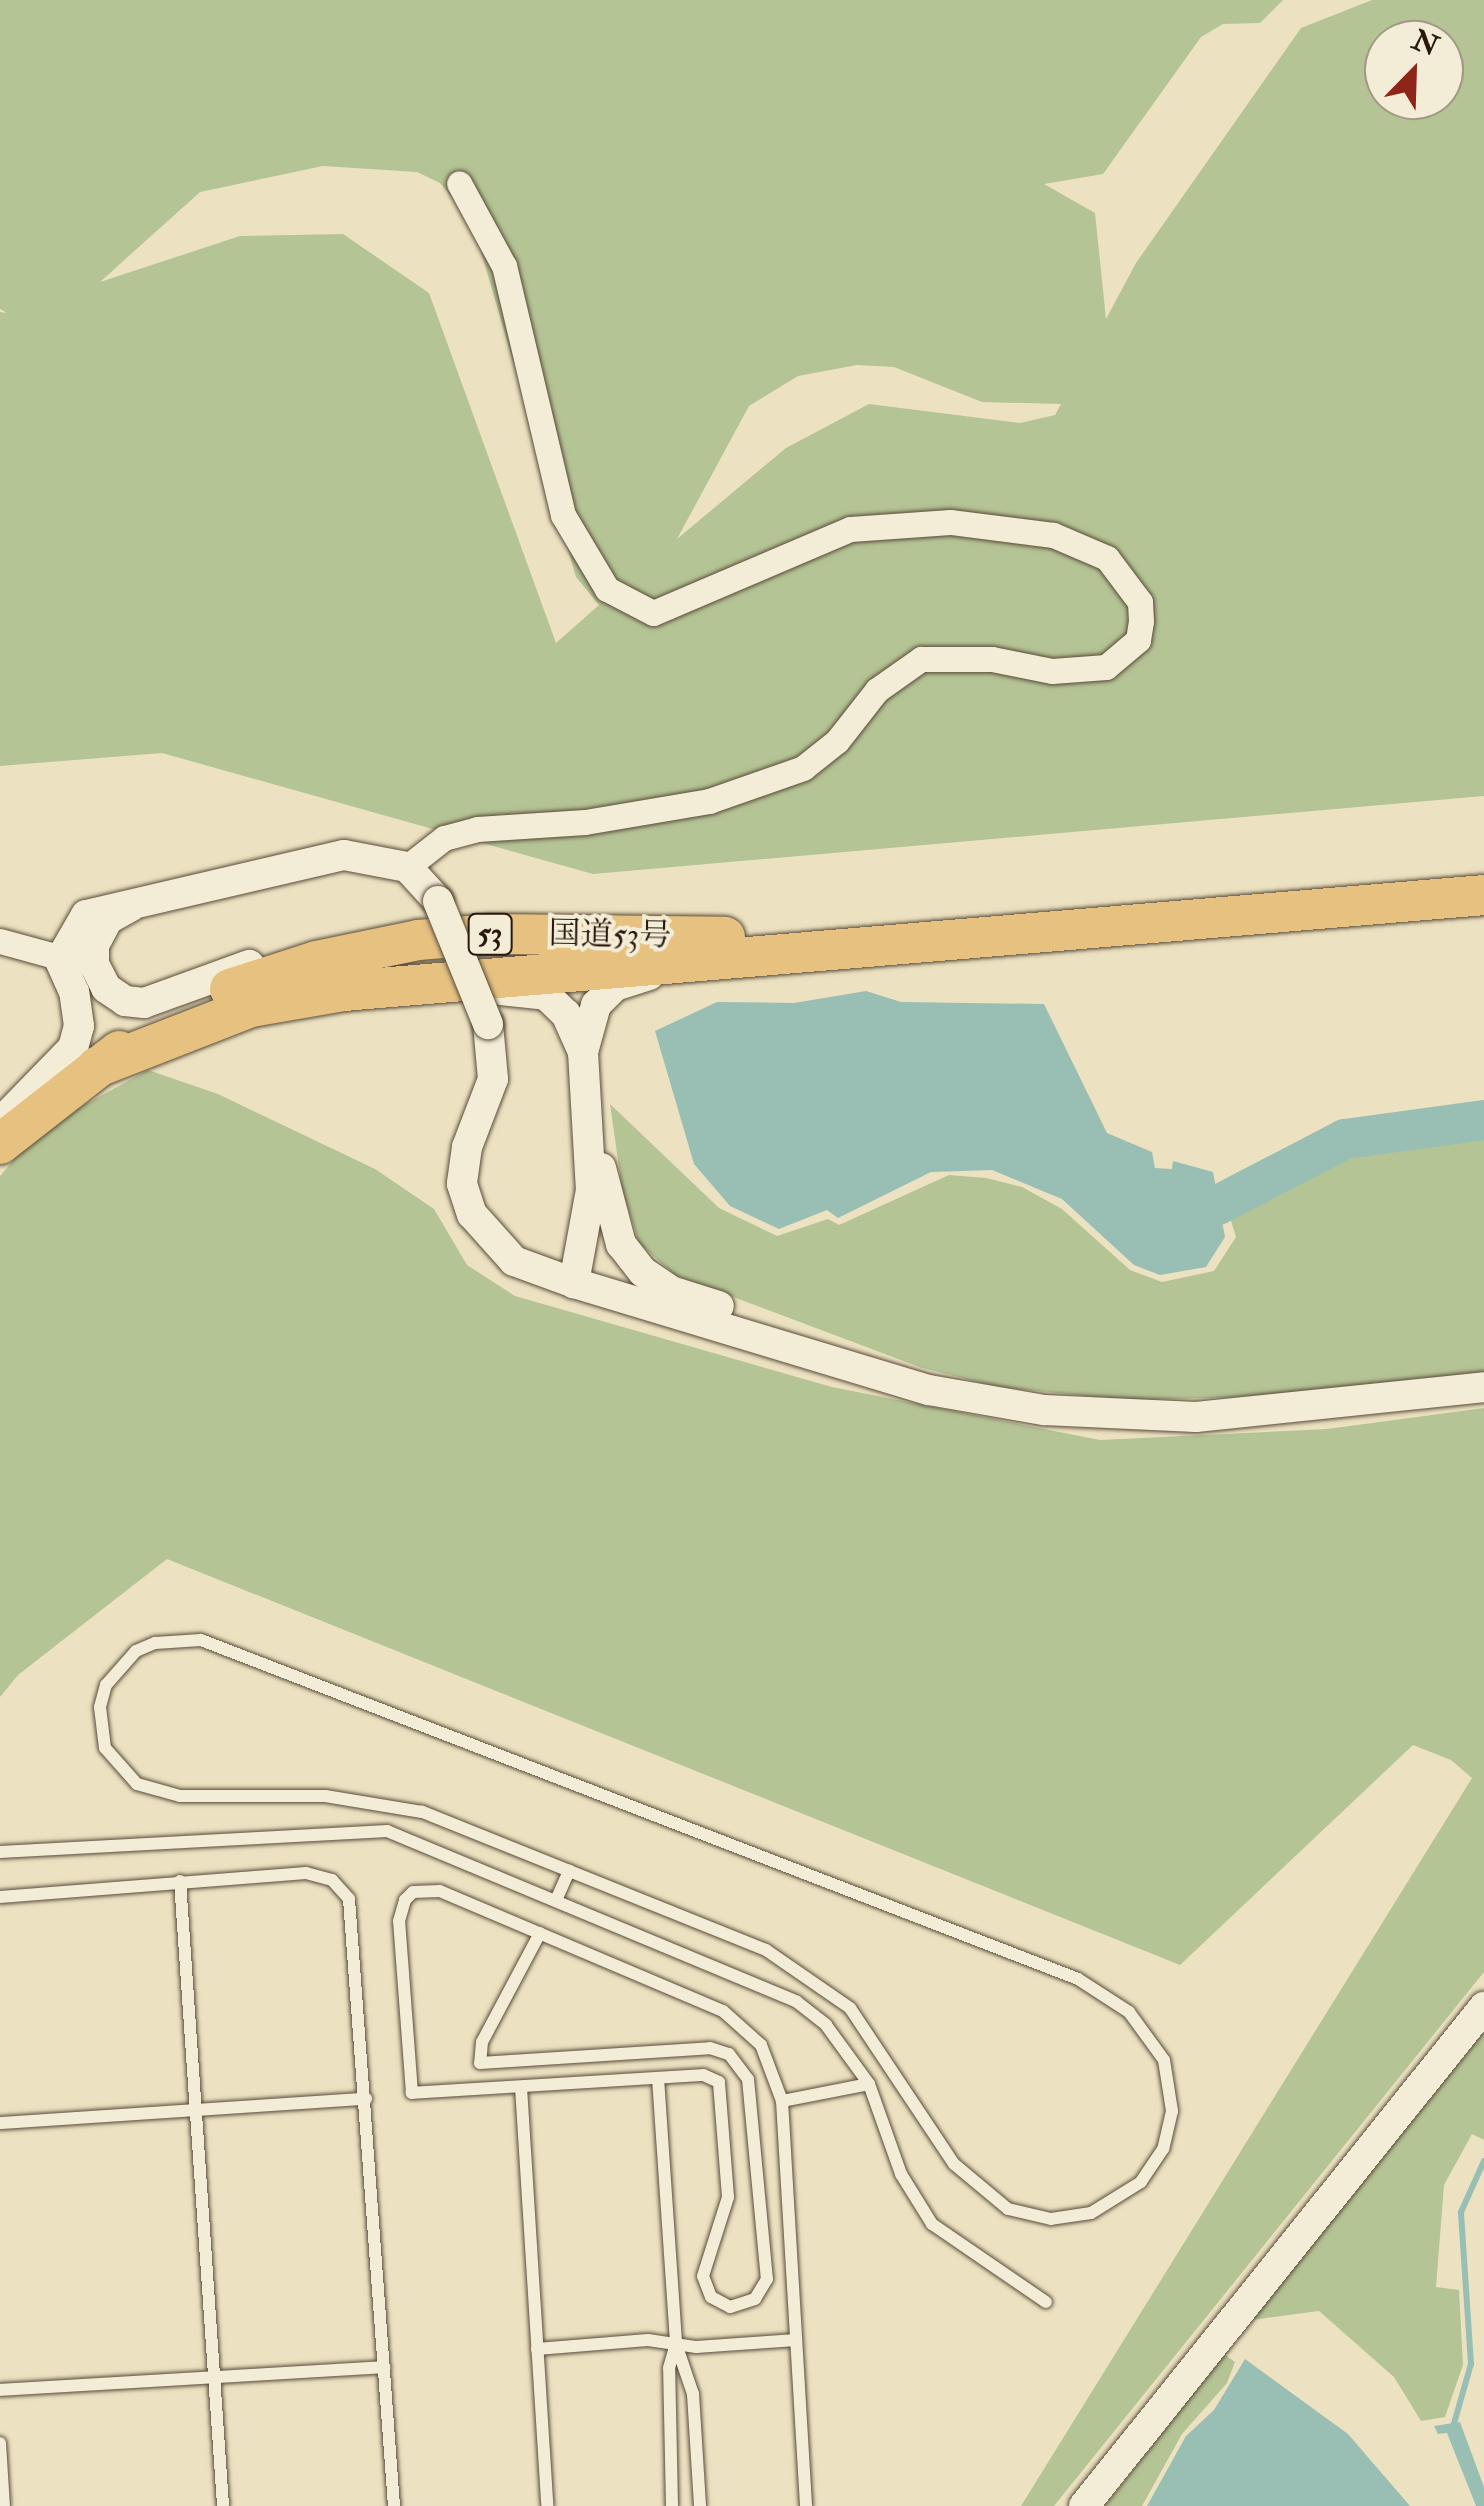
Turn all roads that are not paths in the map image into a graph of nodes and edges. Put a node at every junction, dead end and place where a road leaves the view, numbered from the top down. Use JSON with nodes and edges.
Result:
{"nodes":[{"id":1,"x":459,"y":184,"type":"dead end"},
{"id":2,"x":407,"y":867,"type":"junction"},
{"id":3,"x":1484,"y":894,"type":"edge"},
{"id":4,"x":150,"y":897,"type":"junction"},
{"id":5,"x":549,"y":934,"type":"junction"},
{"id":6,"x":911,"y":940,"type":"junction"},
{"id":7,"x":0,"y":941,"type":"edge"},
{"id":8,"x":836,"y":949,"type":"junction"},
{"id":9,"x":60,"y":960,"type":"junction"},
{"id":10,"x":94,"y":964,"type":"junction"},
{"id":11,"x":250,"y":1006,"type":"junction"},
{"id":12,"x":582,"y":1052,"type":"junction"},
{"id":13,"x":97,"y":1067,"type":"junction"},
{"id":14,"x":0,"y":1122,"type":"edge"},
{"id":15,"x":590,"y":1122,"type":"junction"},
{"id":16,"x":0,"y":1144,"type":"edge"},
{"id":17,"x":574,"y":1283,"type":"junction"},
{"id":18,"x":810,"y":1357,"type":"junction"},
{"id":19,"x":1484,"y":1387,"type":"edge"},
{"id":20,"x":0,"y":1852,"type":"edge"},
{"id":21,"x":569,"y":1871,"type":"junction"},
{"id":22,"x":180,"y":1881,"type":"junction"},
{"id":23,"x":0,"y":1897,"type":"edge"},
{"id":24,"x":557,"y":1898,"type":"junction"},
{"id":25,"x":540,"y":1933,"type":"junction"},
{"id":26,"x":1484,"y":2007,"type":"edge"},
{"id":27,"x":658,"y":2078,"type":"junction"},
{"id":28,"x":869,"y":2084,"type":"junction"},
{"id":29,"x":521,"y":2087,"type":"junction"},
{"id":30,"x":366,"y":2099,"type":"junction"},
{"id":31,"x":782,"y":2101,"type":"junction"},
{"id":32,"x":196,"y":2110,"type":"junction"},
{"id":33,"x":0,"y":2123,"type":"edge"},
{"id":34,"x":1046,"y":2302,"type":"dead end"},
{"id":35,"x":796,"y":2340,"type":"junction"},
{"id":36,"x":676,"y":2344,"type":"junction"},
{"id":37,"x":537,"y":2349,"type":"junction"},
{"id":38,"x":384,"y":2367,"type":"junction"},
{"id":39,"x":214,"y":2377,"type":"junction"},
{"id":40,"x":0,"y":2390,"type":"edge"},
{"id":41,"x":0,"y":2442,"type":"edge"},
{"id":42,"x":4,"y":2506,"type":"edge"},
{"id":43,"x":223,"y":2506,"type":"edge"},
{"id":44,"x":394,"y":2506,"type":"edge"},
{"id":45,"x":547,"y":2506,"type":"edge"},
{"id":46,"x":672,"y":2506,"type":"edge"},
{"id":47,"x":700,"y":2506,"type":"edge"},
{"id":48,"x":806,"y":2506,"type":"edge"},
{"id":49,"x":1084,"y":2506,"type":"edge"}],
"edges":[{"from":1,"to":2,"type":"street"},
{"from":2,"to":4,"type":"street"},
{"from":2,"to":17,"type":"street","bridge":true},
{"from":3,"to":6,"type":"highway","name":"国道53号","number":"53"},
{"from":4,"to":9,"type":"street"},
{"from":4,"to":10,"type":"street"},
{"from":5,"to":6,"type":"highway","name":"国道53号","number":"53"},
{"from":5,"to":10,"type":"street"},
{"from":5,"to":13,"type":"highway","name":"国道53号","number":"53"},
{"from":6,"to":8,"type":"highway","name":"国道53号","number":"53"},
{"from":7,"to":9,"type":"street"},
{"from":8,"to":11,"type":"highway","name":"国道53号","number":"53"},
{"from":8,"to":12,"type":"street"},
{"from":9,"to":10,"type":"street"},
{"from":9,"to":14,"type":"street"},
{"from":11,"to":12,"type":"street"},
{"from":11,"to":13,"type":"highway","name":"国道53号","number":"53"},
{"from":12,"to":15,"type":"street"},
{"from":13,"to":16,"type":"highway","name":"国道53号","number":"53"},
{"from":15,"to":17,"type":"street"},
{"from":15,"to":18,"type":"street"},
{"from":17,"to":18,"type":"street"},
{"from":18,"to":19,"type":"street"},
{"from":20,"to":24,"type":"lane"},
{"from":21,"to":21,"type":"lane"},
{"from":21,"to":24,"type":"lane"},
{"from":22,"to":23,"type":"lane"},
{"from":22,"to":30,"type":"lane"},
{"from":22,"to":32,"type":"lane"},
{"from":24,"to":28,"type":"lane"},
{"from":25,"to":27,"type":"lane"},
{"from":25,"to":29,"type":"lane"},
{"from":25,"to":31,"type":"lane"},
{"from":26,"to":49,"type":"street"},
{"from":27,"to":29,"type":"lane"},
{"from":27,"to":36,"type":"lane"},
{"from":28,"to":31,"type":"lane"},
{"from":28,"to":34,"type":"lane"},
{"from":29,"to":37,"type":"lane"},
{"from":30,"to":32,"type":"lane"},
{"from":30,"to":38,"type":"lane"},
{"from":31,"to":35,"type":"lane"},
{"from":32,"to":33,"type":"lane"},
{"from":32,"to":39,"type":"lane"},
{"from":35,"to":36,"type":"lane"},
{"from":35,"to":48,"type":"lane"},
{"from":36,"to":37,"type":"lane"},
{"from":36,"to":46,"type":"lane"},
{"from":36,"to":47,"type":"lane"},
{"from":37,"to":45,"type":"lane"},
{"from":38,"to":39,"type":"lane"},
{"from":38,"to":44,"type":"lane"},
{"from":39,"to":40,"type":"lane"},
{"from":39,"to":43,"type":"lane"},
{"from":41,"to":42,"type":"lane"}]}
